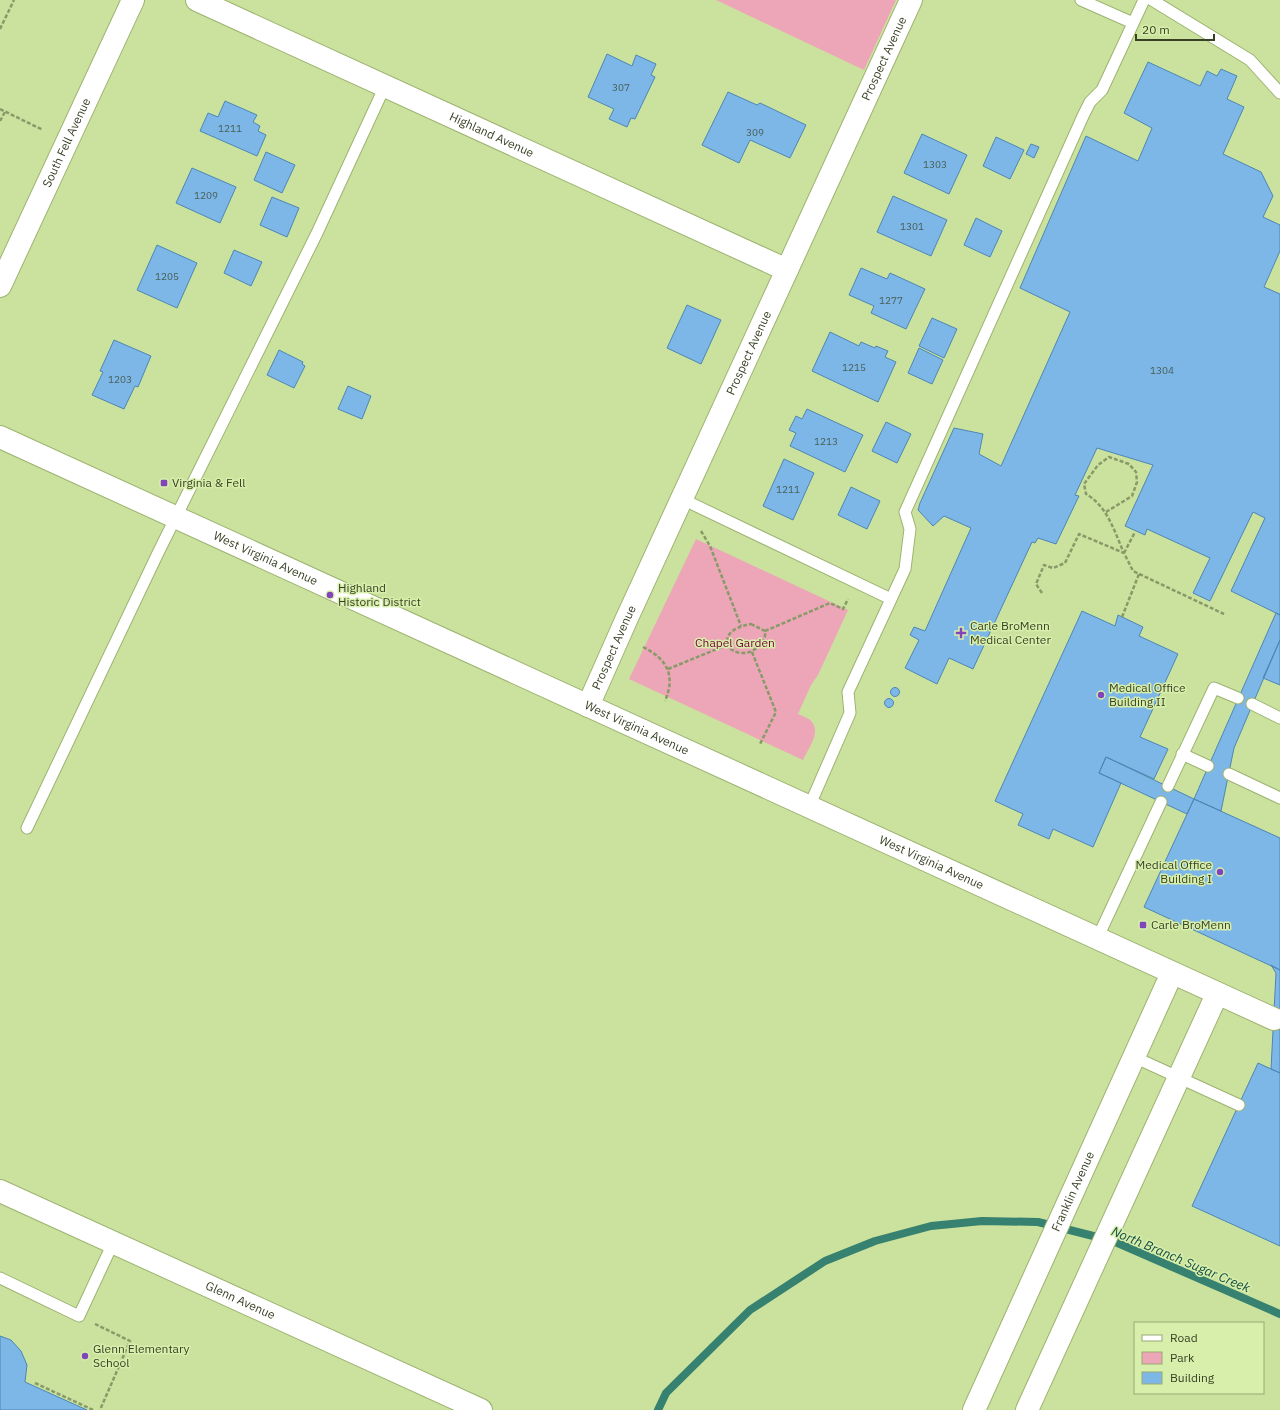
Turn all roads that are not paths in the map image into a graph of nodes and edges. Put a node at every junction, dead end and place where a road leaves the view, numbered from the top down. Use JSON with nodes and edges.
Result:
{"nodes":[{"id":1,"x":133,"y":0,"type":"edge"},
{"id":2,"x":197,"y":0,"type":"edge"},
{"id":3,"x":911,"y":0,"type":"edge"},
{"id":4,"x":1081,"y":0,"type":"edge"},
{"id":5,"x":1144,"y":0,"type":"edge"},
{"id":6,"x":1152,"y":0,"type":"edge"},
{"id":7,"x":1133,"y":23,"type":"junction"},
{"id":8,"x":385,"y":86,"type":"junction"},
{"id":9,"x":1280,"y":93,"type":"edge"},
{"id":10,"x":787,"y":270,"type":"junction"},
{"id":11,"x":0,"y":286,"type":"edge"},
{"id":12,"x":0,"y":437,"type":"edge"},
{"id":13,"x":682,"y":499,"type":"junction"},
{"id":14,"x":175,"y":518,"type":"junction"},
{"id":15,"x":891,"y":600,"type":"junction"},
{"id":16,"x":1238,"y":698,"type":"dead end"},
{"id":17,"x":1252,"y":704,"type":"dead end"},
{"id":18,"x":588,"y":706,"type":"junction"},
{"id":19,"x":1280,"y":718,"type":"edge"},
{"id":20,"x":1182,"y":754,"type":"junction"},
{"id":21,"x":1208,"y":766,"type":"dead end"},
{"id":22,"x":1229,"y":774,"type":"dead end"},
{"id":23,"x":1168,"y":786,"type":"dead end"},
{"id":24,"x":1280,"y":798,"type":"edge"},
{"id":25,"x":1161,"y":802,"type":"dead end"},
{"id":26,"x":809,"y":807,"type":"junction"},
{"id":27,"x":27,"y":828,"type":"dead end"},
{"id":28,"x":1097,"y":939,"type":"junction"},
{"id":29,"x":1172,"y":973,"type":"junction"},
{"id":30,"x":1216,"y":994,"type":"junction"},
{"id":31,"x":1274,"y":1020,"type":"dead end"},
{"id":32,"x":1134,"y":1057,"type":"junction"},
{"id":33,"x":1179,"y":1077,"type":"junction"},
{"id":34,"x":1239,"y":1105,"type":"dead end"},
{"id":35,"x":0,"y":1191,"type":"edge"},
{"id":36,"x":113,"y":1243,"type":"junction"},
{"id":37,"x":0,"y":1278,"type":"edge"},
{"id":38,"x":481,"y":1410,"type":"edge"},
{"id":39,"x":974,"y":1410,"type":"edge"},
{"id":40,"x":1027,"y":1410,"type":"edge"}],
"edges":[{"from":1,"to":11,"type":"street","name":"South Fell Avenue"},
{"from":2,"to":8,"type":"street","name":"Highland Avenue"},
{"from":3,"to":10,"type":"street","name":"Prospect Avenue"},
{"from":4,"to":7,"type":"lane"},
{"from":5,"to":7,"type":"lane"},
{"from":6,"to":9,"type":"lane"},
{"from":7,"to":15,"type":"lane"},
{"from":8,"to":10,"type":"street","name":"Highland Avenue"},
{"from":8,"to":14,"type":"lane"},
{"from":10,"to":13,"type":"street","name":"Prospect Avenue"},
{"from":12,"to":14,"type":"street","name":"West Virginia Avenue"},
{"from":13,"to":15,"type":"lane"},
{"from":13,"to":18,"type":"street","name":"Prospect Avenue"},
{"from":14,"to":18,"type":"street","name":"West Virginia Avenue"},
{"from":14,"to":27,"type":"lane"},
{"from":15,"to":26,"type":"lane"},
{"from":16,"to":20,"type":"lane"},
{"from":17,"to":19,"type":"lane"},
{"from":18,"to":26,"type":"street","name":"West Virginia Avenue"},
{"from":20,"to":21,"type":"lane"},
{"from":20,"to":23,"type":"lane"},
{"from":22,"to":24,"type":"lane"},
{"from":25,"to":28,"type":"lane"},
{"from":26,"to":28,"type":"street","name":"West Virginia Avenue"},
{"from":28,"to":29,"type":"street","name":"West Virginia Avenue"},
{"from":29,"to":30,"type":"street","name":"West Virginia Avenue"},
{"from":29,"to":32,"type":"street","name":"Franklin Avenue"},
{"from":30,"to":31,"type":"street","name":"West Virginia Avenue"},
{"from":30,"to":33,"type":"street"},
{"from":32,"to":33,"type":"lane"},
{"from":32,"to":39,"type":"street","name":"Franklin Avenue"},
{"from":33,"to":34,"type":"lane"},
{"from":33,"to":40,"type":"street"},
{"from":35,"to":36,"type":"street","name":"Glenn Avenue"},
{"from":36,"to":37,"type":"lane"},
{"from":36,"to":38,"type":"street","name":"Glenn Avenue"}]}
